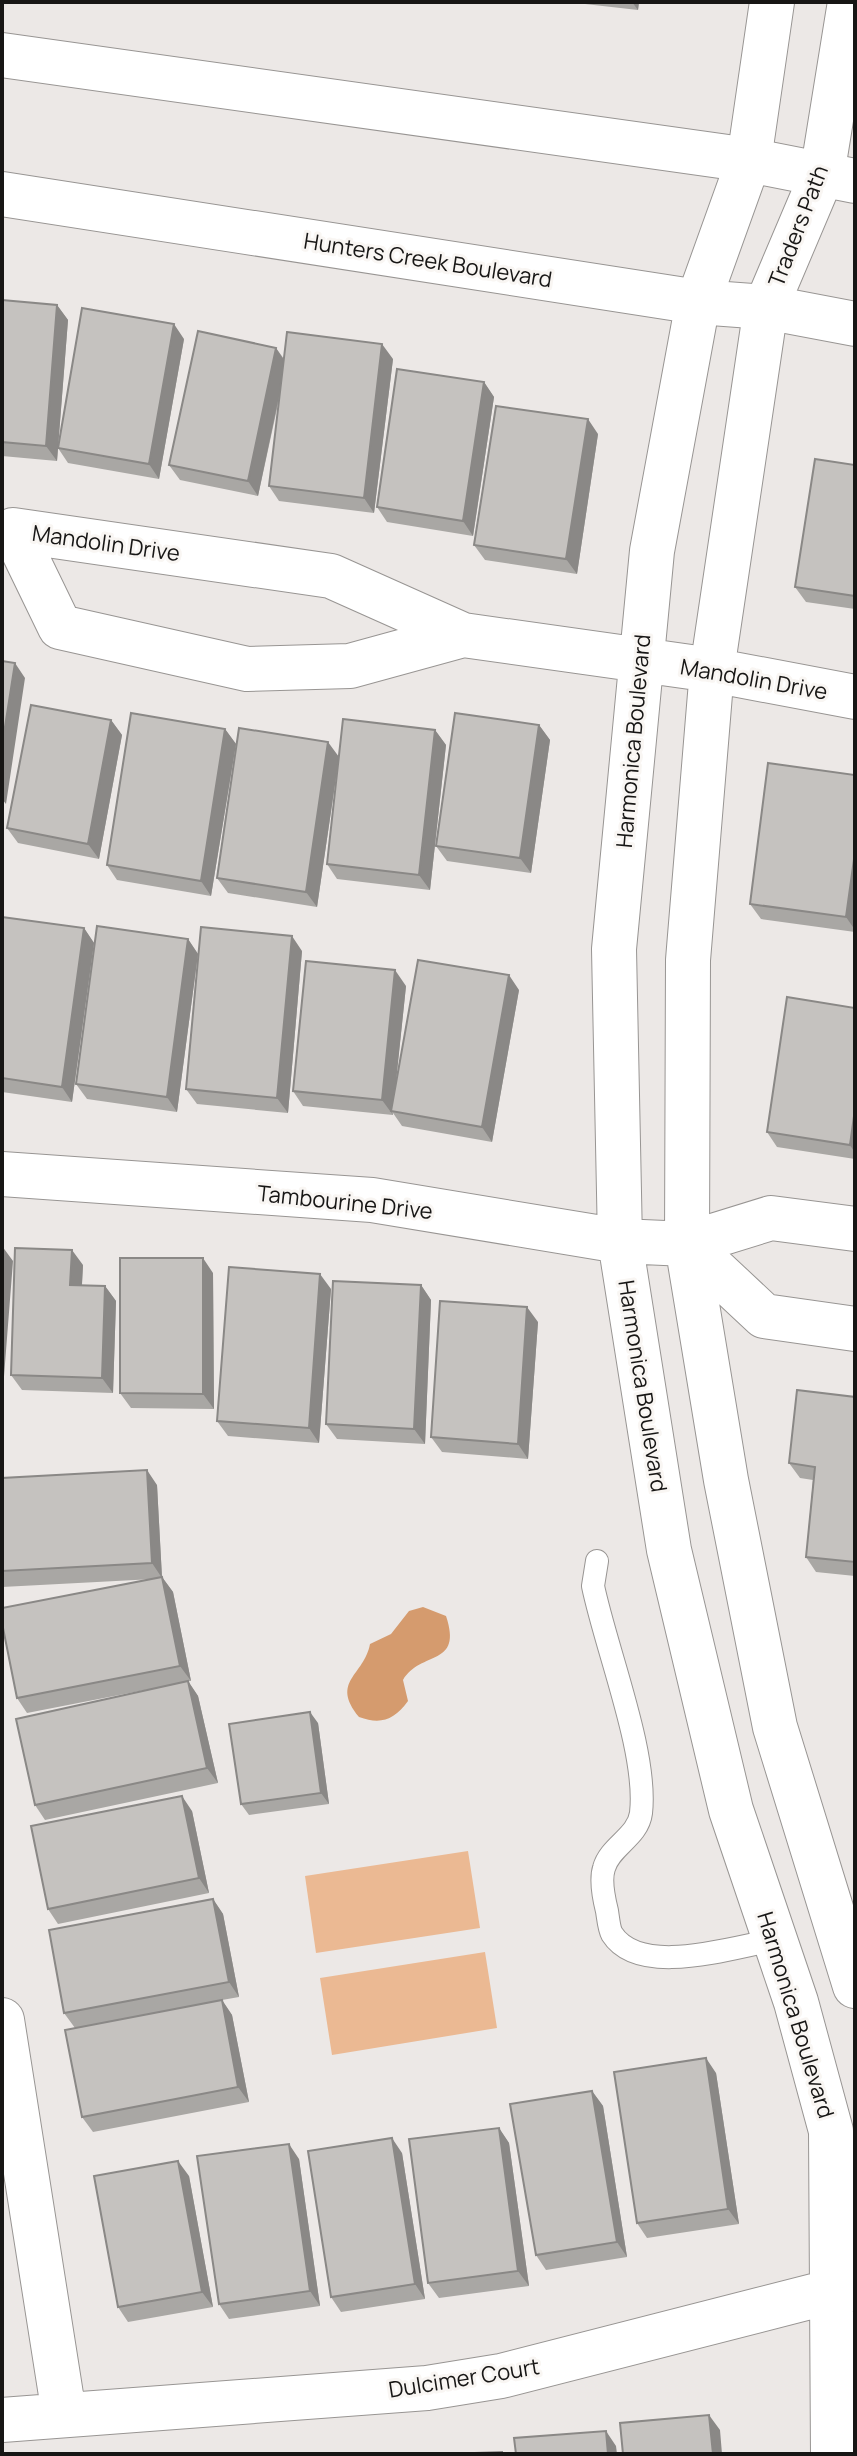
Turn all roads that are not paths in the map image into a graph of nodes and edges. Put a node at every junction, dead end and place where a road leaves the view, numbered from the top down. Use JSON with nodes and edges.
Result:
{"nodes":[{"id":1,"x":772,"y":2,"type":"edge"},
{"id":2,"x":850,"y":2,"type":"edge"},
{"id":3,"x":2,"y":55,"type":"edge"},
{"id":4,"x":749,"y":160,"type":"junction"},
{"id":5,"x":838,"y":178,"type":"edge"},
{"id":6,"x":2,"y":194,"type":"edge"},
{"id":7,"x":698,"y":302,"type":"junction"},
{"id":8,"x":766,"y":307,"type":"junction"},
{"id":9,"x":855,"y":324,"type":"edge"},
{"id":10,"x":463,"y":635,"type":"junction"},
{"id":11,"x":640,"y":660,"type":"junction"},
{"id":12,"x":712,"y":670,"type":"junction"},
{"id":13,"x":855,"y":697,"type":"edge"},
{"id":14,"x":2,"y":1174,"type":"edge"},
{"id":15,"x":855,"y":1229,"type":"edge"},
{"id":16,"x":620,"y":1241,"type":"junction"},
{"id":17,"x":687,"y":1244,"type":"junction"},
{"id":18,"x":855,"y":1329,"type":"edge"},
{"id":19,"x":597,"y":1561,"type":"dead end"},
{"id":20,"x":775,"y":1940,"type":"junction"},
{"id":21,"x":855,"y":1986,"type":"edge"},
{"id":22,"x":2,"y":2020,"type":"edge"},
{"id":23,"x":844,"y":2290,"type":"edge"},
{"id":24,"x":64,"y":2414,"type":"junction"},
{"id":25,"x":2,"y":2420,"type":"edge"},
{"id":26,"x":833,"y":2454,"type":"edge"}],
"edges":[{"from":1,"to":4,"type":"street"},
{"from":2,"to":5,"type":"street","name":"Traders Path"},
{"from":3,"to":4,"type":"street"},
{"from":4,"to":5,"type":"street"},
{"from":4,"to":7,"type":"street"},
{"from":5,"to":8,"type":"street","name":"Traders Path"},
{"from":6,"to":7,"type":"street","name":"Hunters Creek Boulevard"},
{"from":7,"to":8,"type":"street","name":"Hunters Creek Boulevard"},
{"from":7,"to":11,"type":"street","name":"Harmonica Boulevard"},
{"from":8,"to":9,"type":"street","name":"Hunters Creek Boulevard"},
{"from":8,"to":12,"type":"street"},
{"from":10,"to":10,"type":"street","name":"Mandolin Drive"},
{"from":10,"to":11,"type":"street","name":"Mandolin Drive"},
{"from":11,"to":12,"type":"street","name":"Mandolin Drive"},
{"from":11,"to":16,"type":"street","name":"Harmonica Boulevard"},
{"from":12,"to":13,"type":"street","name":"Mandolin Drive"},
{"from":12,"to":17,"type":"street"},
{"from":14,"to":16,"type":"street","name":"Tambourine Drive"},
{"from":15,"to":17,"type":"street","name":"Tambourine Drive"},
{"from":16,"to":17,"type":"street","name":"Tambourine Drive"},
{"from":16,"to":20,"type":"street","name":"Harmonica Boulevard"},
{"from":17,"to":18,"type":"street"},
{"from":17,"to":21,"type":"street"},
{"from":19,"to":20,"type":"lane"},
{"from":20,"to":23,"type":"street","name":"Harmonica Boulevard"},
{"from":22,"to":24,"type":"street"},
{"from":23,"to":24,"type":"street","name":"Dulcimer Court"},
{"from":23,"to":26,"type":"street","name":"Harmonica Boulevard"},
{"from":24,"to":25,"type":"street","name":"Dulcimer Court"}]}
